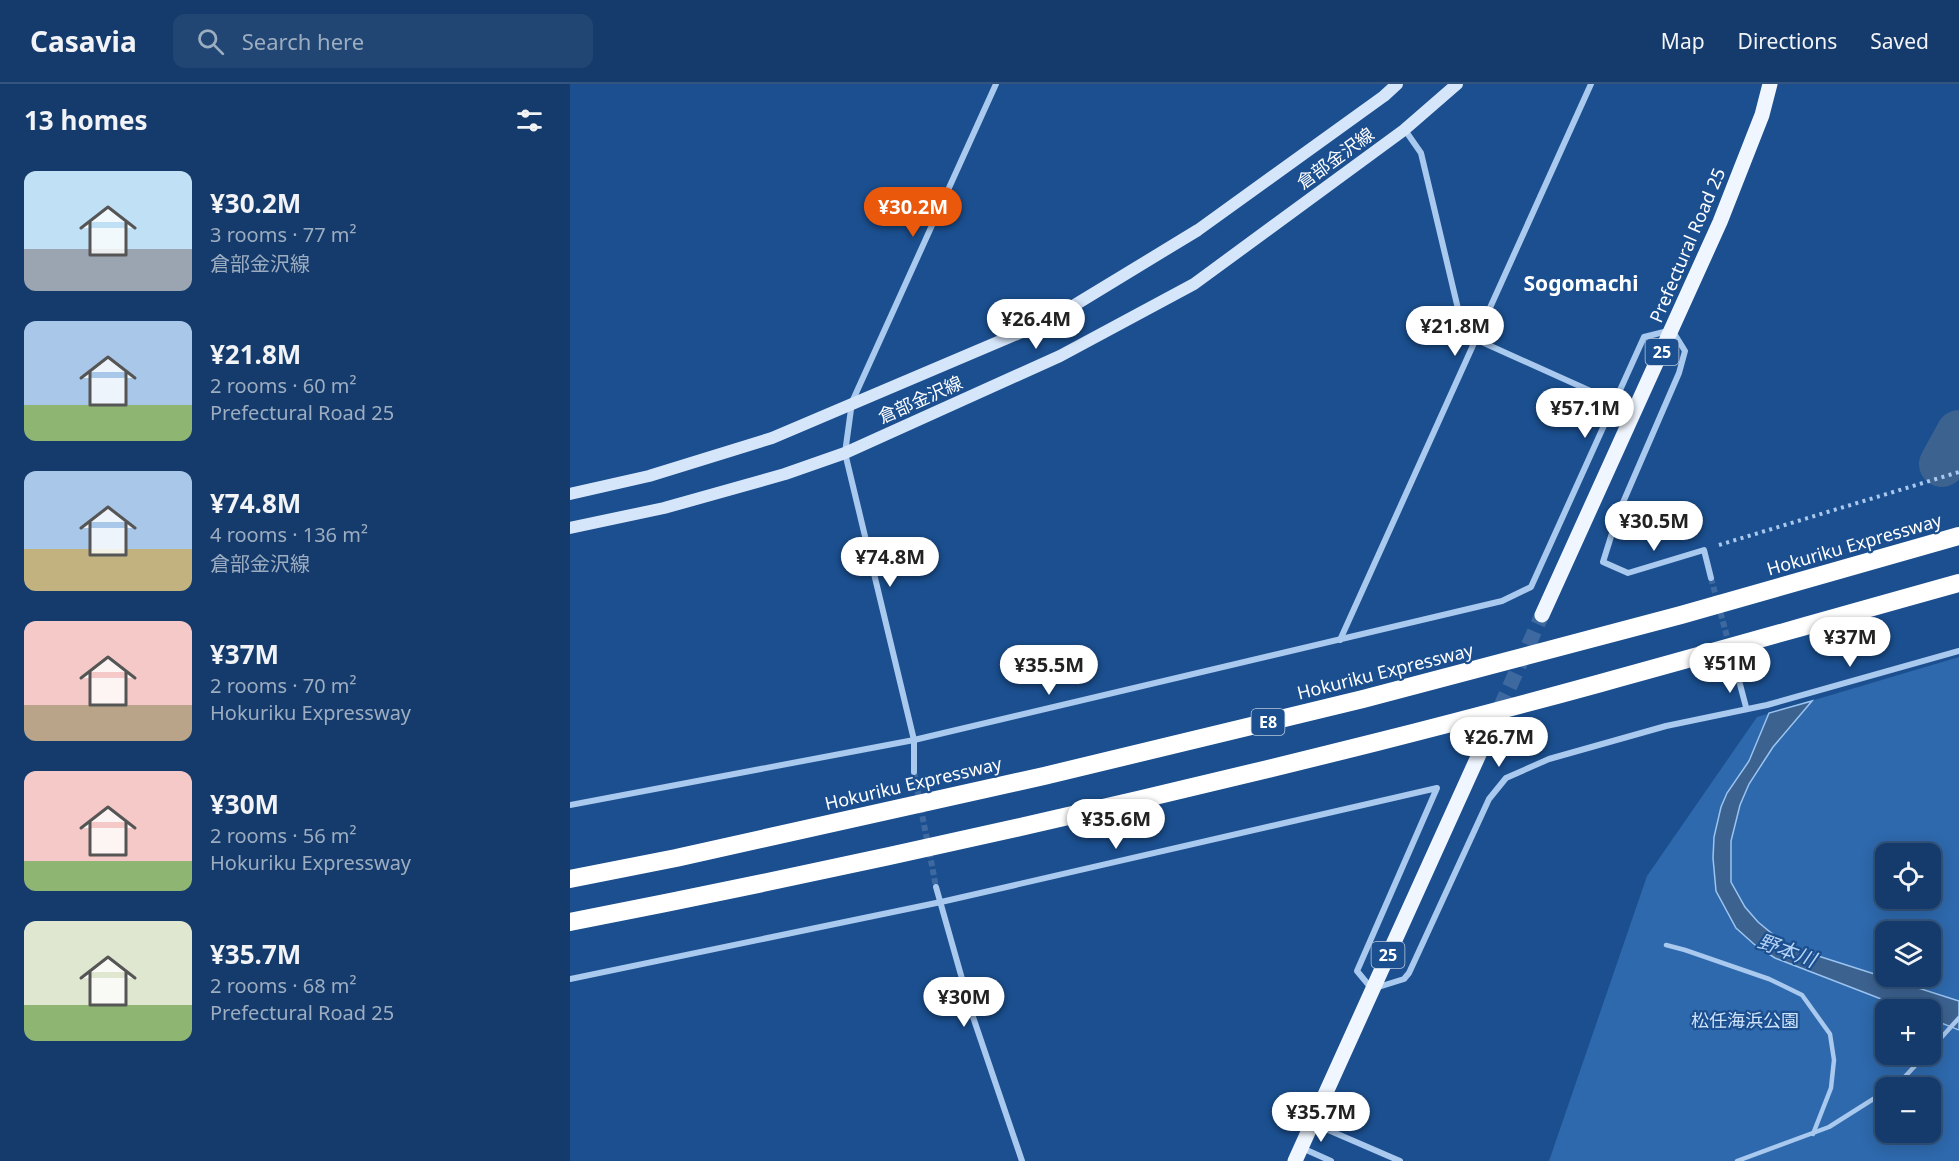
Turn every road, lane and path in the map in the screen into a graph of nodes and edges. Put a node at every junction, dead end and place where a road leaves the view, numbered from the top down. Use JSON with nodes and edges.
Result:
{"nodes":[{"id":1,"x":996,"y":84,"type":"edge"},
{"id":2,"x":1397,"y":84,"type":"edge"},
{"id":3,"x":1457,"y":84,"type":"edge"},
{"id":4,"x":1592,"y":84,"type":"edge"},
{"id":5,"x":1770,"y":84,"type":"edge"},
{"id":6,"x":1404,"y":130,"type":"junction"},
{"id":7,"x":1672,"y":330,"type":"junction"},
{"id":8,"x":1476,"y":340,"type":"junction"},
{"id":9,"x":852,"y":402,"type":"junction"},
{"id":10,"x":1614,"y":402,"type":"junction"},
{"id":11,"x":845,"y":453,"type":"junction"},
{"id":12,"x":1959,"y":472,"type":"edge"},
{"id":13,"x":570,"y":494,"type":"edge"},
{"id":14,"x":570,"y":528,"type":"edge"},
{"id":15,"x":1959,"y":536,"type":"edge"},
{"id":16,"x":1704,"y":550,"type":"junction"},
{"id":17,"x":1712,"y":578,"type":"tunnel mouth"},
{"id":18,"x":1959,"y":583,"type":"edge"},
{"id":19,"x":1542,"y":615,"type":"tunnel mouth"},
{"id":20,"x":1340,"y":640,"type":"junction"},
{"id":21,"x":1959,"y":651,"type":"edge"},
{"id":22,"x":1737,"y":674,"type":"tunnel mouth"},
{"id":23,"x":1746,"y":707,"type":"junction"},
{"id":24,"x":914,"y":740,"type":"junction"},
{"id":25,"x":1481,"y":750,"type":"tunnel mouth"},
{"id":26,"x":914,"y":772,"type":"tunnel mouth"},
{"id":27,"x":570,"y":805,"type":"edge"},
{"id":28,"x":570,"y":879,"type":"edge"},
{"id":29,"x":936,"y":886,"type":"tunnel mouth"},
{"id":30,"x":941,"y":902,"type":"junction"},
{"id":31,"x":570,"y":922,"type":"edge"},
{"id":32,"x":1666,"y":945,"type":"dead end"},
{"id":33,"x":570,"y":979,"type":"edge"},
{"id":34,"x":1372,"y":989,"type":"junction"},
{"id":35,"x":1959,"y":1017,"type":"edge"},
{"id":36,"x":1941,"y":1038,"type":"edge"},
{"id":37,"x":1916,"y":1065,"type":"edge"},
{"id":38,"x":1905,"y":1077,"type":"edge"},
{"id":39,"x":1875,"y":1098,"type":"edge"},
{"id":40,"x":1312,"y":1123,"type":"junction"},
{"id":41,"x":1813,"y":1134,"type":"junction"},
{"id":42,"x":1298,"y":1154,"type":"edge"},
{"id":43,"x":1022,"y":1161,"type":"edge"},
{"id":44,"x":1331,"y":1161,"type":"edge"},
{"id":45,"x":1400,"y":1161,"type":"edge"},
{"id":46,"x":1737,"y":1161,"type":"edge"}],
"edges":[{"from":1,"to":9,"type":"street"},
{"from":2,"to":9,"type":"main road","name":"倉部金沢線"},
{"from":3,"to":6,"type":"main road","name":"倉部金沢線"},
{"from":4,"to":8,"type":"street"},
{"from":5,"to":7,"type":"main road","name":"Prefectural Road 25","number":"25"},
{"from":6,"to":8,"type":"street"},
{"from":6,"to":11,"type":"main road","name":"倉部金沢線"},
{"from":7,"to":10,"type":"street"},
{"from":7,"to":16,"type":"street"},
{"from":7,"to":19,"type":"main road","name":"Prefectural Road 25","number":"25"},
{"from":8,"to":10,"type":"street"},
{"from":8,"to":20,"type":"street"},
{"from":9,"to":11,"type":"street"},
{"from":9,"to":13,"type":"main road","name":"倉部金沢線"},
{"from":10,"to":20,"type":"street"},
{"from":11,"to":14,"type":"main road","name":"倉部金沢線"},
{"from":11,"to":24,"type":"street"},
{"from":12,"to":16,"type":"path"},
{"from":15,"to":28,"type":"highway","name":"Hokuriku Expressway","number":"E8"},
{"from":16,"to":17,"type":"street"},
{"from":18,"to":31,"type":"highway"},
{"from":20,"to":24,"type":"street"},
{"from":21,"to":23,"type":"street"},
{"from":22,"to":23,"type":"street"},
{"from":23,"to":34,"type":"street"},
{"from":24,"to":26,"type":"street"},
{"from":24,"to":27,"type":"street"},
{"from":25,"to":34,"type":"main road","number":"25"},
{"from":29,"to":30,"type":"street"},
{"from":30,"to":33,"type":"street"},
{"from":30,"to":34,"type":"street"},
{"from":30,"to":43,"type":"street"},
{"from":32,"to":41,"type":"lane"},
{"from":34,"to":40,"type":"main road","number":"25"},
{"from":35,"to":36,"type":"lane"},
{"from":37,"to":38,"type":"lane"},
{"from":39,"to":41,"type":"lane"},
{"from":40,"to":42,"type":"main road","number":"25"},
{"from":40,"to":45,"type":"street"},
{"from":41,"to":46,"type":"lane"},
{"from":42,"to":44,"type":"street"}]}
